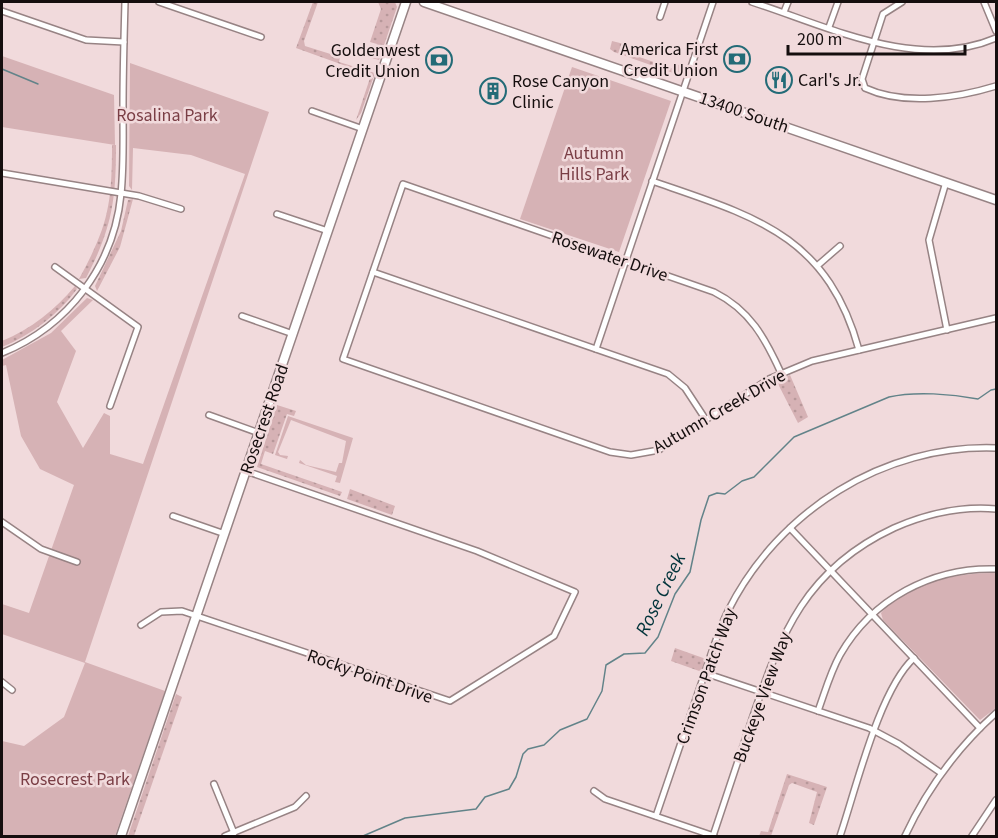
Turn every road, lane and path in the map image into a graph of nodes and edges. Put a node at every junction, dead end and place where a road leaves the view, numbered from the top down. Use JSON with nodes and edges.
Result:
{"nodes":[{"id":1,"x":125,"y":2,"type":"edge"},
{"id":2,"x":159,"y":2,"type":"edge"},
{"id":3,"x":406,"y":2,"type":"edge"},
{"id":4,"x":424,"y":2,"type":"edge"},
{"id":5,"x":665,"y":2,"type":"edge"},
{"id":6,"x":713,"y":2,"type":"edge"},
{"id":7,"x":752,"y":2,"type":"edge"},
{"id":8,"x":788,"y":2,"type":"edge"},
{"id":9,"x":838,"y":2,"type":"edge"},
{"id":10,"x":902,"y":2,"type":"edge"},
{"id":11,"x":984,"y":2,"type":"edge"},
{"id":12,"x":2,"y":11,"type":"edge"},
{"id":13,"x":784,"y":12,"type":"junction"},
{"id":14,"x":660,"y":17,"type":"dead end"},
{"id":15,"x":829,"y":27,"type":"junction"},
{"id":16,"x":996,"y":31,"type":"edge"},
{"id":17,"x":261,"y":37,"type":"dead end"},
{"id":18,"x":996,"y":38,"type":"edge"},
{"id":19,"x":124,"y":42,"type":"junction"},
{"id":20,"x":874,"y":42,"type":"junction"},
{"id":21,"x":996,"y":86,"type":"edge"},
{"id":22,"x":682,"y":91,"type":"junction"},
{"id":23,"x":312,"y":111,"type":"dead end"},
{"id":24,"x":363,"y":129,"type":"junction"},
{"id":25,"x":2,"y":173,"type":"edge"},
{"id":26,"x":652,"y":181,"type":"junction"},
{"id":27,"x":946,"y":182,"type":"junction"},
{"id":28,"x":121,"y":193,"type":"junction"},
{"id":29,"x":996,"y":200,"type":"edge"},
{"id":30,"x":181,"y":209,"type":"dead end"},
{"id":31,"x":277,"y":214,"type":"dead end"},
{"id":32,"x":328,"y":231,"type":"junction"},
{"id":33,"x":840,"y":246,"type":"dead end"},
{"id":34,"x":624,"y":261,"type":"junction"},
{"id":35,"x":817,"y":266,"type":"junction"},
{"id":36,"x":56,"y":267,"type":"dead end"},
{"id":37,"x":373,"y":272,"type":"junction"},
{"id":38,"x":86,"y":289,"type":"junction"},
{"id":39,"x":242,"y":316,"type":"dead end"},
{"id":40,"x":996,"y":318,"type":"edge"},
{"id":41,"x":947,"y":330,"type":"junction"},
{"id":42,"x":293,"y":334,"type":"junction"},
{"id":43,"x":596,"y":349,"type":"junction"},
{"id":44,"x":859,"y":350,"type":"junction"},
{"id":45,"x":2,"y":353,"type":"edge"},
{"id":46,"x":781,"y":373,"type":"junction"},
{"id":47,"x":110,"y":406,"type":"dead end"},
{"id":48,"x":208,"y":415,"type":"dead end"},
{"id":49,"x":706,"y":420,"type":"junction"},
{"id":50,"x":259,"y":433,"type":"junction"},
{"id":51,"x":996,"y":448,"type":"edge"},
{"id":52,"x":246,"y":471,"type":"junction"},
{"id":53,"x":996,"y":509,"type":"edge"},
{"id":54,"x":173,"y":516,"type":"dead end"},
{"id":55,"x":2,"y":522,"type":"edge"},
{"id":56,"x":790,"y":528,"type":"junction"},
{"id":57,"x":225,"y":534,"type":"junction"},
{"id":58,"x":77,"y":562,"type":"dead end"},
{"id":59,"x":996,"y":569,"type":"edge"},
{"id":60,"x":831,"y":571,"type":"junction"},
{"id":61,"x":872,"y":614,"type":"junction"},
{"id":62,"x":196,"y":615,"type":"junction"},
{"id":63,"x":141,"y":625,"type":"dead end"},
{"id":64,"x":914,"y":658,"type":"junction"},
{"id":65,"x":705,"y":673,"type":"junction"},
{"id":66,"x":2,"y":682,"type":"edge"},
{"id":67,"x":12,"y":690,"type":"dead end"},
{"id":68,"x":761,"y":692,"type":"junction"},
{"id":69,"x":819,"y":711,"type":"junction"},
{"id":70,"x":996,"y":713,"type":"edge"},
{"id":71,"x":980,"y":728,"type":"junction"},
{"id":72,"x":875,"y":731,"type":"junction"},
{"id":73,"x":941,"y":773,"type":"junction"},
{"id":74,"x":214,"y":784,"type":"dead end"},
{"id":75,"x":594,"y":791,"type":"dead end"},
{"id":76,"x":306,"y":796,"type":"dead end"},
{"id":77,"x":996,"y":800,"type":"edge"},
{"id":78,"x":656,"y":816,"type":"junction"},
{"id":79,"x":234,"y":833,"type":"junction"},
{"id":80,"x":714,"y":836,"type":"edge"},
{"id":81,"x":121,"y":837,"type":"edge"},
{"id":82,"x":225,"y":837,"type":"edge"},
{"id":83,"x":840,"y":837,"type":"edge"},
{"id":84,"x":904,"y":837,"type":"edge"},
{"id":85,"x":972,"y":837,"type":"edge"}],
"edges":[{"from":1,"to":19,"type":"street"},
{"from":2,"to":17,"type":"street"},
{"from":3,"to":24,"type":"main road","name":"Rosecrest Road"},
{"from":4,"to":22,"type":"main road","name":"13400 South"},
{"from":5,"to":14,"type":"street"},
{"from":6,"to":22,"type":"street"},
{"from":7,"to":13,"type":"street"},
{"from":8,"to":13,"type":"street"},
{"from":9,"to":15,"type":"street"},
{"from":10,"to":20,"type":"street"},
{"from":11,"to":16,"type":"street"},
{"from":12,"to":19,"type":"street"},
{"from":13,"to":15,"type":"street"},
{"from":15,"to":20,"type":"street"},
{"from":18,"to":20,"type":"street"},
{"from":19,"to":28,"type":"street"},
{"from":20,"to":21,"type":"street"},
{"from":22,"to":26,"type":"street"},
{"from":22,"to":27,"type":"main road","name":"13400 South"},
{"from":23,"to":24,"type":"street"},
{"from":24,"to":32,"type":"main road","name":"Rosecrest Road"},
{"from":25,"to":28,"type":"street"},
{"from":26,"to":34,"type":"street"},
{"from":26,"to":35,"type":"street"},
{"from":27,"to":29,"type":"main road","name":"13400 South"},
{"from":27,"to":41,"type":"street"},
{"from":28,"to":30,"type":"street"},
{"from":28,"to":38,"type":"street"},
{"from":31,"to":32,"type":"street"},
{"from":32,"to":42,"type":"main road","name":"Rosecrest Road"},
{"from":33,"to":35,"type":"street"},
{"from":34,"to":37,"type":"street","name":"Rosewater Drive"},
{"from":34,"to":43,"type":"street"},
{"from":34,"to":46,"type":"street","name":"Rosewater Drive"},
{"from":35,"to":44,"type":"street"},
{"from":36,"to":38,"type":"street"},
{"from":37,"to":43,"type":"street"},
{"from":37,"to":49,"type":"street","name":"Autumn Creek Drive"},
{"from":38,"to":45,"type":"street"},
{"from":38,"to":47,"type":"street"},
{"from":39,"to":42,"type":"street"},
{"from":40,"to":41,"type":"street","name":"Autumn Creek Drive"},
{"from":41,"to":44,"type":"street","name":"Autumn Creek Drive"},
{"from":42,"to":50,"type":"main road","name":"Rosecrest Road"},
{"from":43,"to":49,"type":"street"},
{"from":44,"to":46,"type":"street","name":"Autumn Creek Drive"},
{"from":46,"to":49,"type":"street","name":"Autumn Creek Drive"},
{"from":48,"to":50,"type":"street"},
{"from":50,"to":52,"type":"main road","name":"Rosecrest Road"},
{"from":51,"to":56,"type":"street","name":"Crimson Patch Way"},
{"from":52,"to":57,"type":"main road","name":"Rosecrest Road"},
{"from":52,"to":62,"type":"street","name":"Rocky Point Drive"},
{"from":53,"to":60,"type":"street","name":"Buckeye View Way"},
{"from":54,"to":57,"type":"street"},
{"from":55,"to":58,"type":"street"},
{"from":56,"to":60,"type":"street"},
{"from":56,"to":65,"type":"street","name":"Crimson Patch Way"},
{"from":57,"to":62,"type":"main road","name":"Rosecrest Road"},
{"from":59,"to":61,"type":"street"},
{"from":60,"to":61,"type":"street"},
{"from":60,"to":68,"type":"street","name":"Buckeye View Way"},
{"from":61,"to":64,"type":"street"},
{"from":61,"to":69,"type":"street"},
{"from":62,"to":63,"type":"street"},
{"from":62,"to":81,"type":"main road","name":"Rosecrest Road"},
{"from":64,"to":71,"type":"street"},
{"from":64,"to":72,"type":"street"},
{"from":65,"to":68,"type":"street"},
{"from":65,"to":78,"type":"street","name":"Crimson Patch Way"},
{"from":66,"to":67,"type":"street"},
{"from":68,"to":69,"type":"street"},
{"from":68,"to":80,"type":"street","name":"Buckeye View Way"},
{"from":69,"to":72,"type":"street"},
{"from":70,"to":71,"type":"street"},
{"from":71,"to":73,"type":"street"},
{"from":72,"to":73,"type":"street"},
{"from":72,"to":83,"type":"street"},
{"from":73,"to":84,"type":"street"},
{"from":74,"to":79,"type":"street"},
{"from":75,"to":78,"type":"street"},
{"from":76,"to":79,"type":"street"},
{"from":77,"to":85,"type":"street"},
{"from":78,"to":80,"type":"street"},
{"from":79,"to":82,"type":"street"}]}
